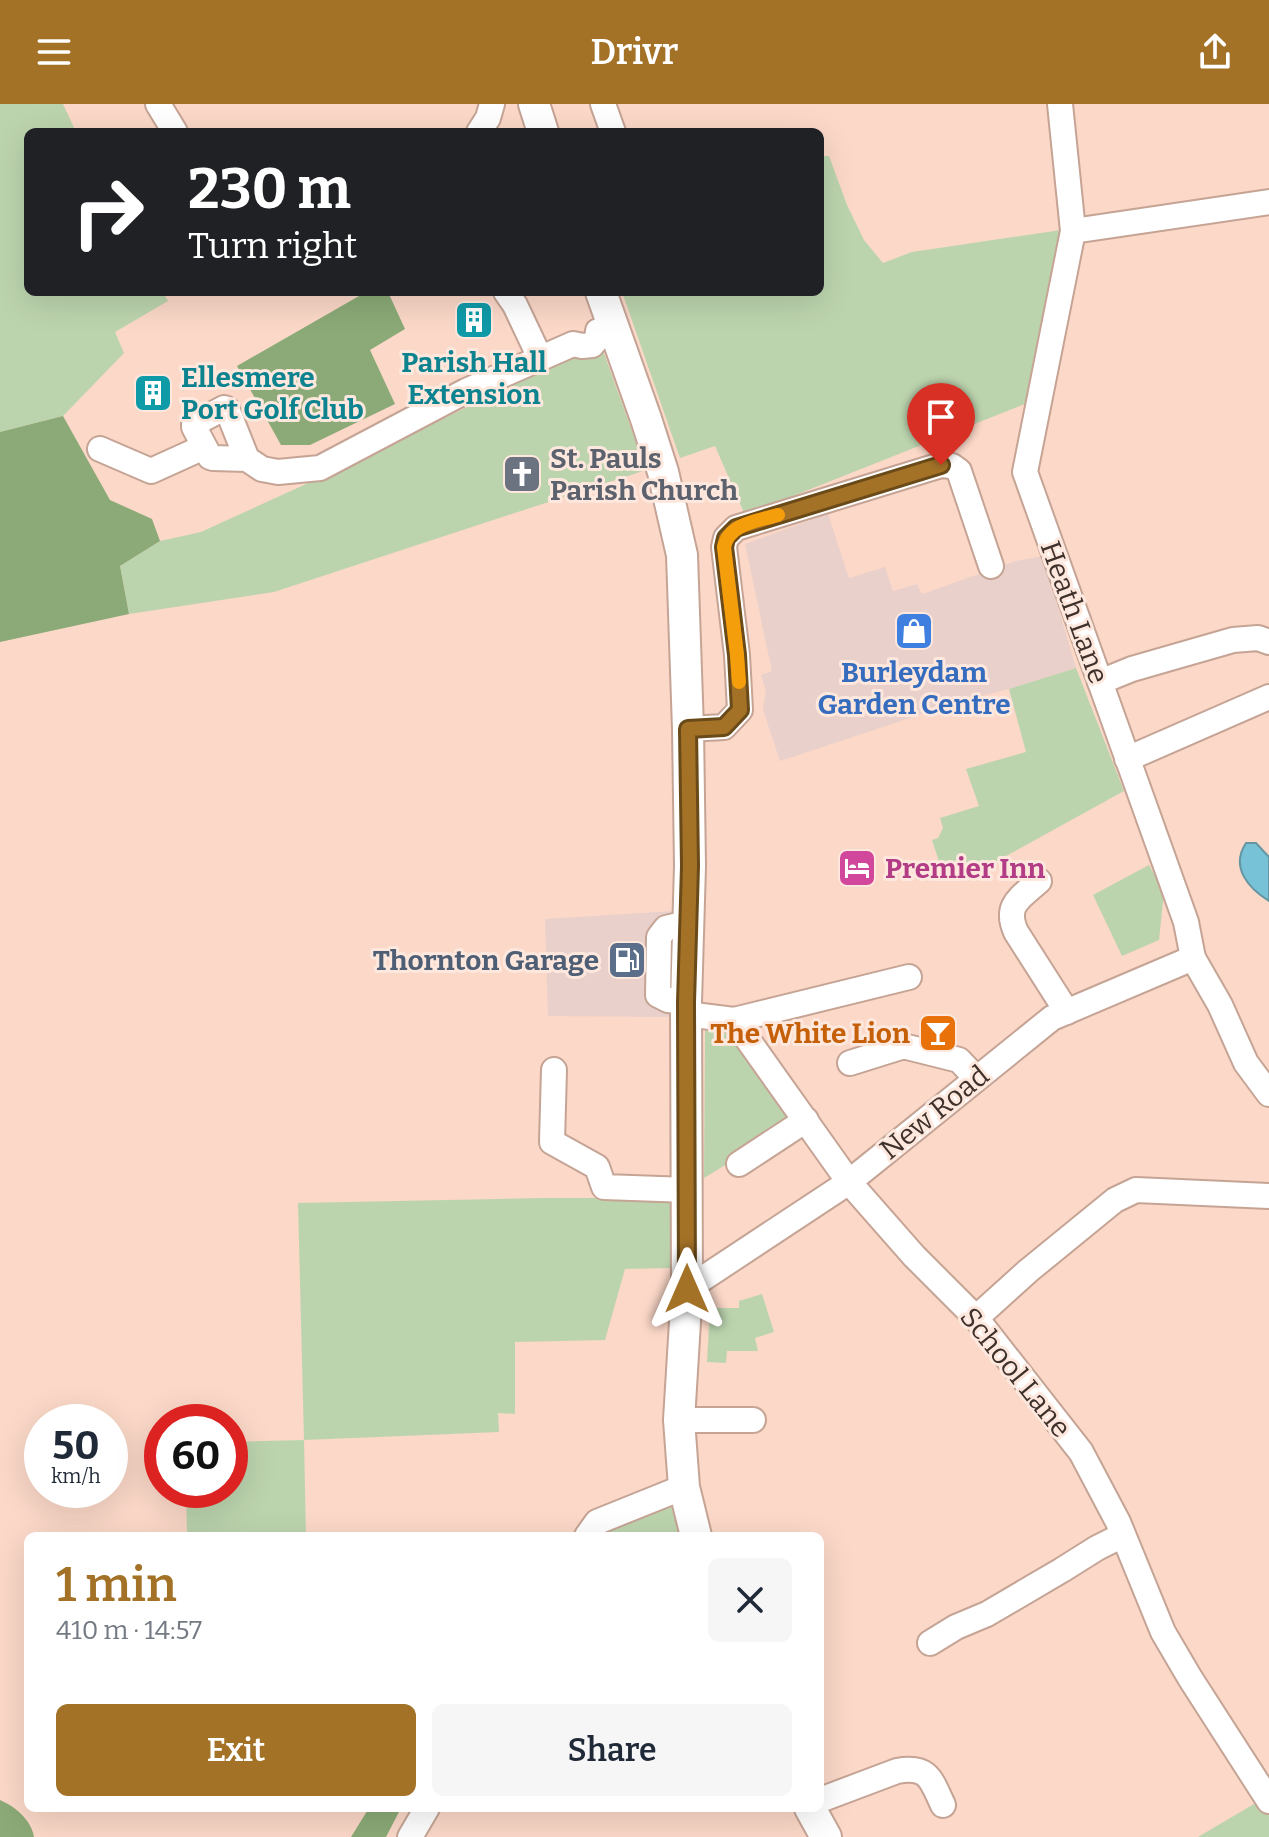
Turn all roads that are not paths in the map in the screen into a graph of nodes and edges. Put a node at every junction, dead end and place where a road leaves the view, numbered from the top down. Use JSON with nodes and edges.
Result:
{"nodes":[{"id":1,"x":158,"y":104,"type":"edge"},
{"id":2,"x":492,"y":104,"type":"edge"},
{"id":3,"x":534,"y":104,"type":"edge"},
{"id":4,"x":603,"y":104,"type":"edge"},
{"id":5,"x":1060,"y":104,"type":"edge"},
{"id":6,"x":173,"y":128,"type":"edge"},
{"id":7,"x":482,"y":128,"type":"edge"},
{"id":8,"x":542,"y":128,"type":"edge"},
{"id":9,"x":612,"y":128,"type":"edge"},
{"id":10,"x":1269,"y":202,"type":"edge"},
{"id":11,"x":1073,"y":231,"type":"junction"},
{"id":12,"x":509,"y":296,"type":"edge"},
{"id":13,"x":602,"y":296,"type":"edge"},
{"id":14,"x":606,"y":329,"type":"junction"},
{"id":15,"x":540,"y":358,"type":"junction"},
{"id":16,"x":204,"y":447,"type":"junction"},
{"id":17,"x":100,"y":449,"type":"dead end"},
{"id":18,"x":247,"y":459,"type":"junction"},
{"id":19,"x":991,"y":566,"type":"dead end"},
{"id":20,"x":1269,"y":642,"type":"edge"},
{"id":21,"x":1100,"y":682,"type":"junction"},
{"id":22,"x":1269,"y":697,"type":"edge"},
{"id":23,"x":688,"y":729,"type":"junction"},
{"id":24,"x":1127,"y":759,"type":"junction"},
{"id":25,"x":1039,"y":881,"type":"dead end"},
{"id":26,"x":1193,"y":958,"type":"junction"},
{"id":27,"x":909,"y":977,"type":"dead end"},
{"id":28,"x":686,"y":1008,"type":"junction"},
{"id":29,"x":1067,"y":1012,"type":"junction"},
{"id":30,"x":734,"y":1020,"type":"junction"},
{"id":31,"x":850,"y":1063,"type":"dead end"},
{"id":32,"x":554,"y":1070,"type":"dead end"},
{"id":33,"x":976,"y":1078,"type":"junction"},
{"id":34,"x":1269,"y":1094,"type":"edge"},
{"id":35,"x":806,"y":1120,"type":"junction"},
{"id":36,"x":739,"y":1164,"type":"dead end"},
{"id":37,"x":849,"y":1182,"type":"junction"},
{"id":38,"x":688,"y":1190,"type":"junction"},
{"id":39,"x":1269,"y":1196,"type":"edge"},
{"id":40,"x":687,"y":1289,"type":"junction"},
{"id":41,"x":976,"y":1318,"type":"junction"},
{"id":42,"x":679,"y":1420,"type":"junction"},
{"id":43,"x":753,"y":1420,"type":"dead end"},
{"id":44,"x":684,"y":1487,"type":"junction"},
{"id":45,"x":590,"y":1532,"type":"edge"},
{"id":46,"x":695,"y":1532,"type":"edge"},
{"id":47,"x":1123,"y":1535,"type":"junction"},
{"id":48,"x":930,"y":1643,"type":"dead end"},
{"id":49,"x":824,"y":1798,"type":"edge"},
{"id":50,"x":1269,"y":1801,"type":"edge"},
{"id":51,"x":943,"y":1805,"type":"dead end"},
{"id":52,"x":425,"y":1812,"type":"edge"},
{"id":53,"x":812,"y":1812,"type":"edge"},
{"id":54,"x":410,"y":1837,"type":"edge"},
{"id":55,"x":826,"y":1837,"type":"edge"}],
"edges":[{"from":1,"to":6,"type":"street"},
{"from":2,"to":7,"type":"street"},
{"from":3,"to":8,"type":"main road"},
{"from":4,"to":9,"type":"street"},
{"from":5,"to":11,"type":"street","name":"Heath Lane"},
{"from":10,"to":11,"type":"street"},
{"from":11,"to":21,"type":"street","name":"Heath Lane"},
{"from":12,"to":15,"type":"street"},
{"from":13,"to":14,"type":"main road"},
{"from":14,"to":15,"type":"street"},
{"from":14,"to":23,"type":"main road"},
{"from":15,"to":18,"type":"street"},
{"from":16,"to":17,"type":"street"},
{"from":16,"to":18,"type":"street"},
{"from":16,"to":18,"type":"street"},
{"from":19,"to":23,"type":"street"},
{"from":20,"to":21,"type":"street"},
{"from":21,"to":24,"type":"street","name":"Heath Lane"},
{"from":22,"to":24,"type":"street"},
{"from":23,"to":28,"type":"main road"},
{"from":24,"to":26,"type":"street","name":"Heath Lane"},
{"from":25,"to":29,"type":"street"},
{"from":26,"to":29,"type":"street","name":"New Road"},
{"from":26,"to":34,"type":"street","name":"Heath Lane"},
{"from":27,"to":30,"type":"street"},
{"from":28,"to":30,"type":"street"},
{"from":28,"to":38,"type":"main road"},
{"from":29,"to":33,"type":"street","name":"New Road"},
{"from":30,"to":35,"type":"street","name":"School Lane"},
{"from":31,"to":33,"type":"street"},
{"from":32,"to":38,"type":"street"},
{"from":33,"to":37,"type":"street","name":"New Road"},
{"from":35,"to":36,"type":"street"},
{"from":35,"to":37,"type":"street","name":"School Lane"},
{"from":37,"to":40,"type":"street","name":"New Road"},
{"from":37,"to":41,"type":"street","name":"School Lane"},
{"from":38,"to":40,"type":"main road"},
{"from":39,"to":41,"type":"street"},
{"from":40,"to":42,"type":"main road"},
{"from":41,"to":47,"type":"street","name":"School Lane"},
{"from":42,"to":43,"type":"street"},
{"from":42,"to":44,"type":"main road"},
{"from":44,"to":45,"type":"street"},
{"from":44,"to":46,"type":"main road"},
{"from":47,"to":48,"type":"street"},
{"from":47,"to":50,"type":"street","name":"School Lane"},
{"from":49,"to":51,"type":"street"},
{"from":52,"to":54,"type":"street"},
{"from":53,"to":55,"type":"main road"}]}
